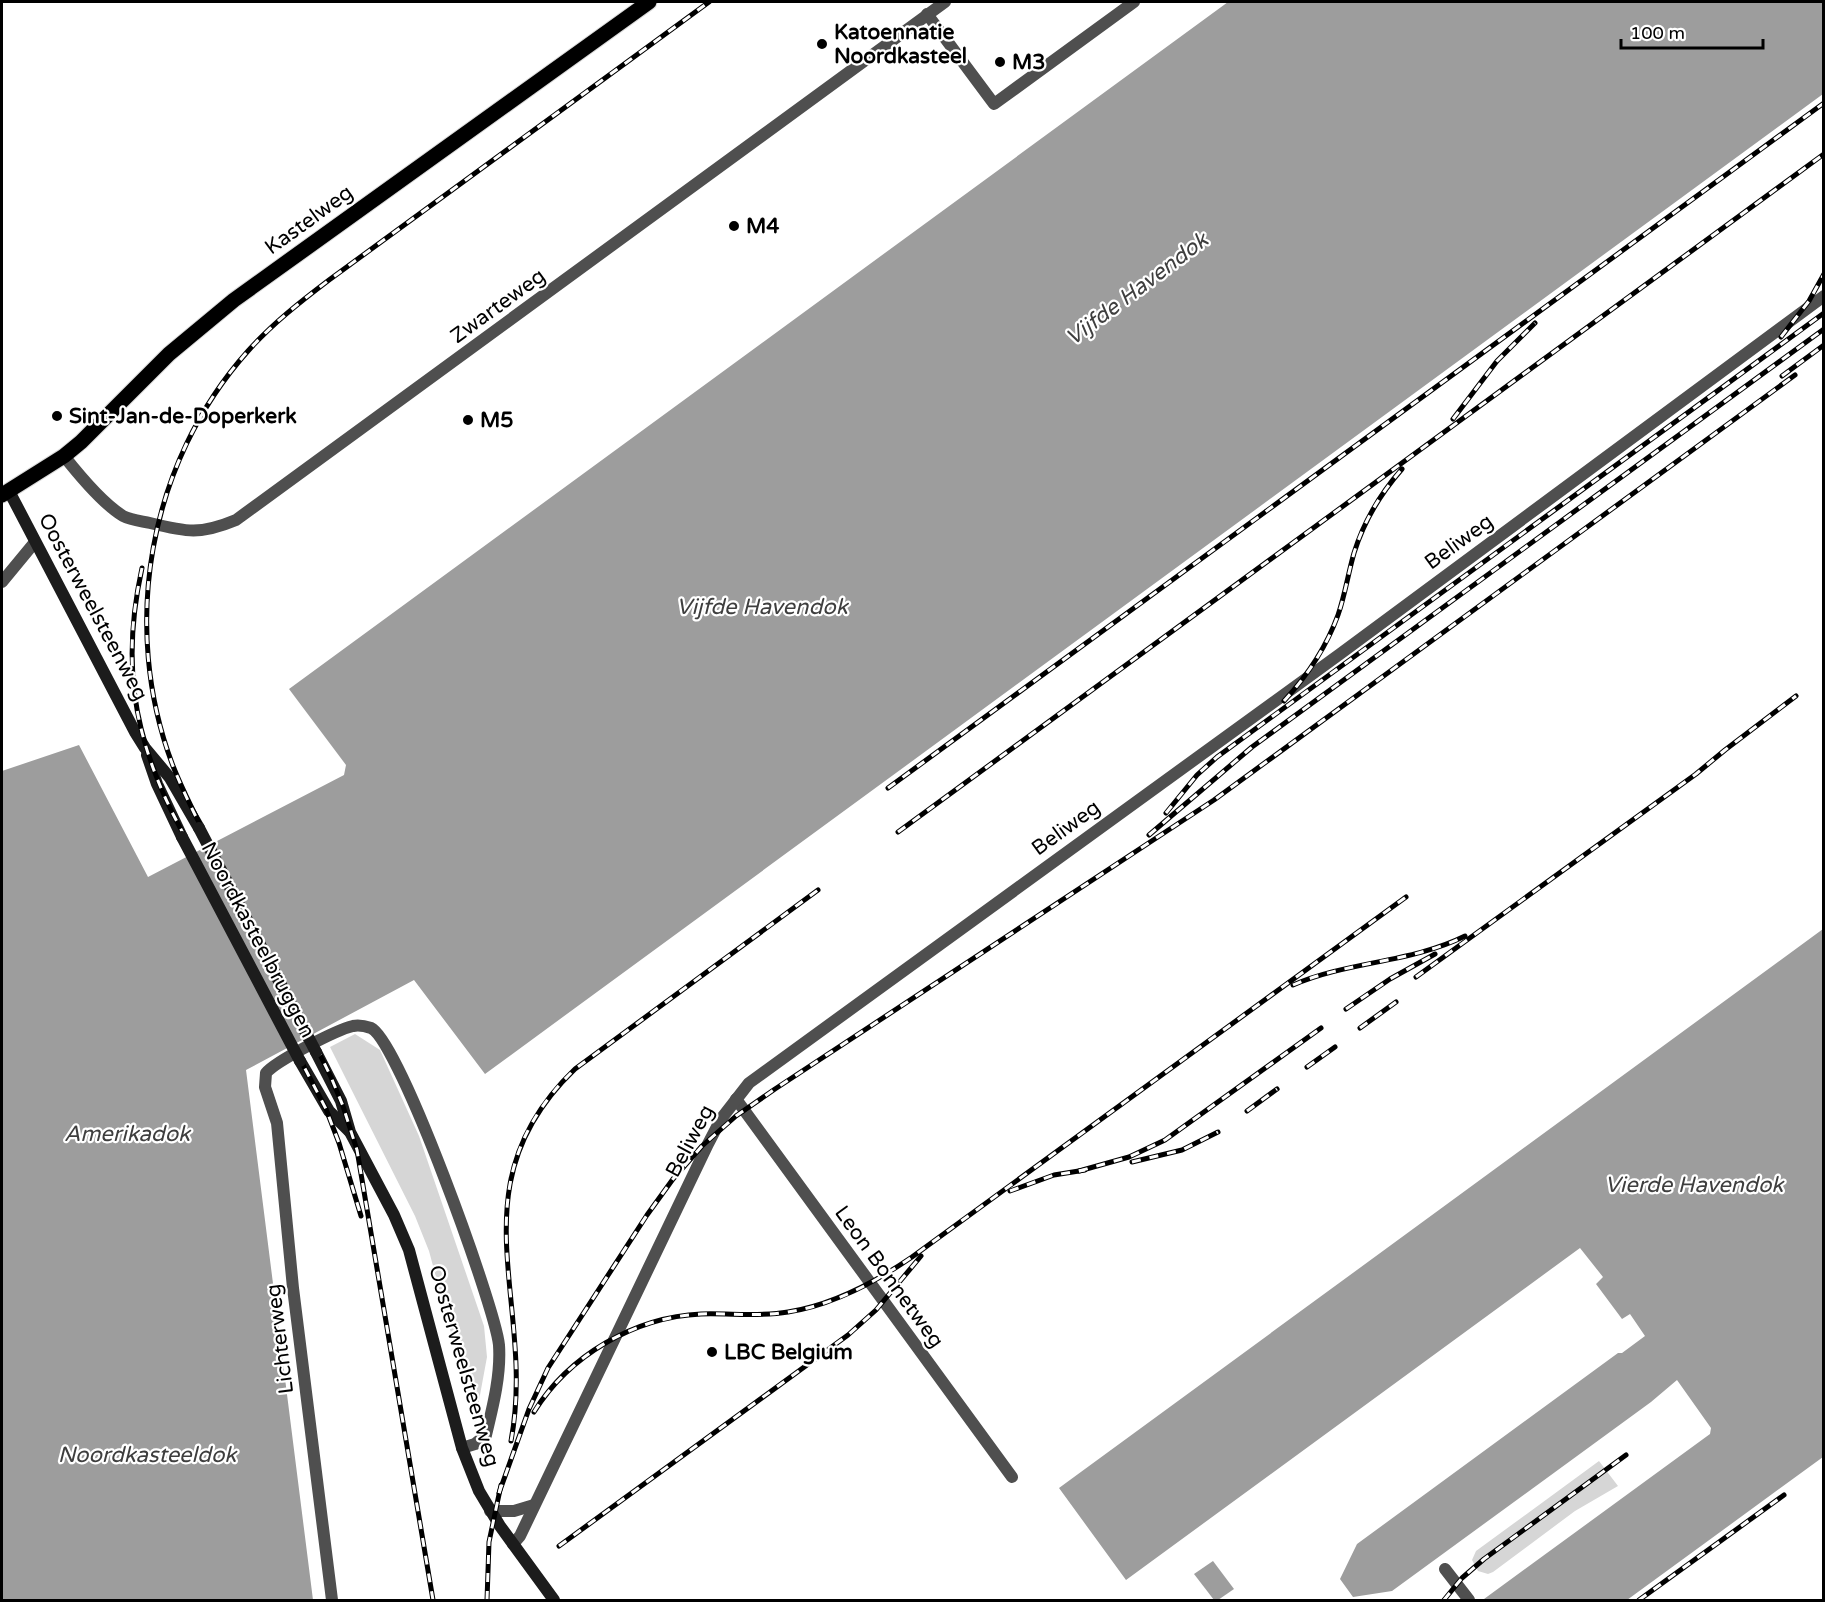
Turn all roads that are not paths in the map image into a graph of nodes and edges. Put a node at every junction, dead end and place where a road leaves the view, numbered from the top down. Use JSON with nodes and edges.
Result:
{"nodes":[{"id":1,"x":649,"y":2,"type":"edge"},
{"id":2,"x":945,"y":2,"type":"edge"},
{"id":3,"x":1134,"y":2,"type":"edge"},
{"id":4,"x":927,"y":14,"type":"junction"},
{"id":5,"x":1824,"y":296,"type":"edge"},
{"id":6,"x":63,"y":456,"type":"junction"},
{"id":7,"x":5,"y":493,"type":"edge"},
{"id":8,"x":35,"y":542,"type":"junction"},
{"id":9,"x":2,"y":582,"type":"edge"},
{"id":10,"x":145,"y":748,"type":"junction"},
{"id":11,"x":199,"y":828,"type":"joint"},
{"id":12,"x":182,"y":837,"type":"joint"},
{"id":13,"x":316,"y":1052,"type":"joint"},
{"id":14,"x":300,"y":1061,"type":"joint"},
{"id":15,"x":736,"y":1099,"type":"junction"},
{"id":16,"x":350,"y":1132,"type":"junction"},
{"id":17,"x":462,"y":1448,"type":"junction"},
{"id":18,"x":1012,"y":1477,"type":"dead end"},
{"id":19,"x":534,"y":1505,"type":"junction"},
{"id":20,"x":490,"y":1511,"type":"junction"},
{"id":21,"x":513,"y":1544,"type":"junction"},
{"id":22,"x":1446,"y":1569,"type":"dead end"},
{"id":23,"x":332,"y":1600,"type":"edge"},
{"id":24,"x":554,"y":1600,"type":"edge"},
{"id":25,"x":1469,"y":1600,"type":"edge"}],
"edges":[{"from":1,"to":6,"type":"main road","name":"Kastelweg"},
{"from":2,"to":4,"type":"street","name":"Zwarteweg"},
{"from":3,"to":4,"type":"street"},
{"from":4,"to":6,"type":"street","name":"Zwarteweg"},
{"from":5,"to":15,"type":"street","name":"Beliweg"},
{"from":6,"to":7,"type":"main road","name":"Kastelweg"},
{"from":7,"to":8,"type":"main road","name":"Oosterweelsteenweg"},
{"from":8,"to":9,"type":"street"},
{"from":8,"to":10,"type":"main road","name":"Oosterweelsteenweg"},
{"from":10,"to":11,"type":"main road","name":"Oosterweelsteenweg"},
{"from":10,"to":12,"type":"main road","name":"Oosterweelsteenweg"},
{"from":11,"to":13,"type":"main road","name":"Noordkasteelbruggen","bridge":true},
{"from":12,"to":14,"type":"main road","name":"Noordkasteelbruggen","bridge":true},
{"from":13,"to":16,"type":"main road","name":"Oosterweelsteenweg"},
{"from":14,"to":16,"type":"main road","name":"Oosterweelsteenweg"},
{"from":15,"to":18,"type":"street","name":"Leon Bonnetweg"},
{"from":15,"to":19,"type":"street","name":"Beliweg"},
{"from":16,"to":17,"type":"main road","name":"Oosterweelsteenweg"},
{"from":17,"to":20,"type":"main road","name":"Oosterweelsteenweg"},
{"from":17,"to":23,"type":"street","name":"Lichterweg"},
{"from":19,"to":20,"type":"street"},
{"from":19,"to":21,"type":"street","name":"Beliweg"},
{"from":20,"to":21,"type":"main road","name":"Oosterweelsteenweg"},
{"from":21,"to":24,"type":"main road","name":"Oosterweelsteenweg"},
{"from":22,"to":25,"type":"street"}]}
